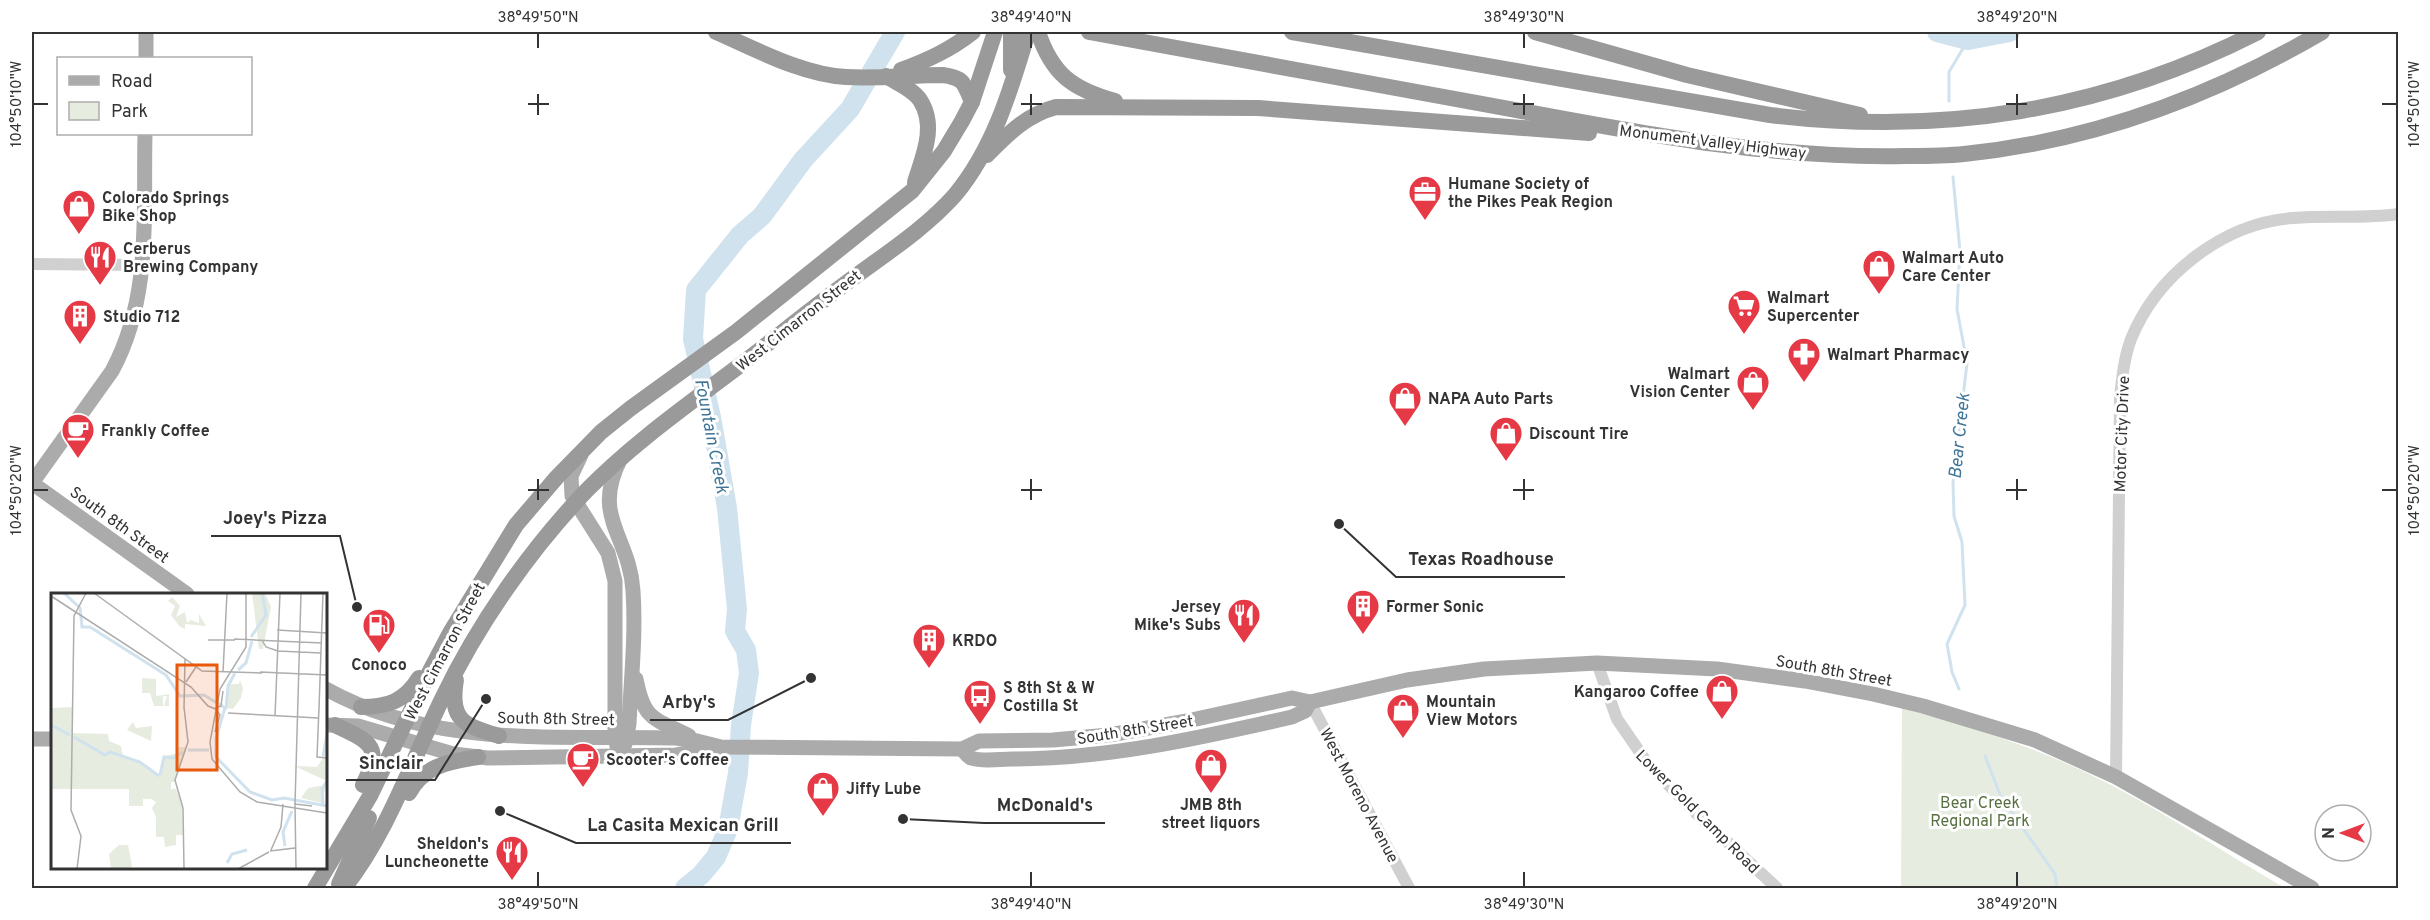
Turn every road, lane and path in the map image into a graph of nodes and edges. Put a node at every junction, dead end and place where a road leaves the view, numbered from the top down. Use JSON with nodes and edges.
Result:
{"nodes":[{"id":1,"x":146,"y":32,"type":"edge"},
{"id":2,"x":716,"y":32,"type":"edge"},
{"id":3,"x":973,"y":32,"type":"edge"},
{"id":4,"x":995,"y":32,"type":"edge"},
{"id":5,"x":1002,"y":32,"type":"edge"},
{"id":6,"x":1011,"y":32,"type":"edge"},
{"id":7,"x":1028,"y":32,"type":"edge"},
{"id":8,"x":1038,"y":32,"type":"edge"},
{"id":9,"x":1089,"y":32,"type":"edge"},
{"id":10,"x":1292,"y":32,"type":"edge"},
{"id":11,"x":1535,"y":32,"type":"edge"},
{"id":12,"x":2258,"y":32,"type":"edge"},
{"id":13,"x":2322,"y":32,"type":"edge"},
{"id":14,"x":146,"y":57,"type":"edge"},
{"id":15,"x":987,"y":60,"type":"junction"},
{"id":16,"x":899,"y":76,"type":"junction"},
{"id":17,"x":1007,"y":100,"type":"junction"},
{"id":18,"x":972,"y":102,"type":"junction"},
{"id":19,"x":1143,"y":106,"type":"junction"},
{"id":20,"x":1893,"y":123,"type":"junction"},
{"id":21,"x":145,"y":135,"type":"edge"},
{"id":22,"x":1661,"y":137,"type":"junction"},
{"id":23,"x":972,"y":171,"type":"junction"},
{"id":24,"x":912,"y":191,"type":"junction"},
{"id":25,"x":2398,"y":214,"type":"edge"},
{"id":26,"x":32,"y":264,"type":"edge"},
{"id":27,"x":143,"y":265,"type":"junction"},
{"id":28,"x":585,"y":447,"type":"junction"},
{"id":29,"x":621,"y":458,"type":"junction"},
{"id":30,"x":32,"y":483,"type":"edge"},
{"id":31,"x":575,"y":504,"type":"junction"},
{"id":32,"x":186,"y":593,"type":"edge"},
{"id":33,"x":450,"y":633,"type":"junction"},
{"id":34,"x":631,"y":655,"type":"junction"},
{"id":35,"x":1597,"y":663,"type":"junction"},
{"id":36,"x":459,"y":664,"type":"junction"},
{"id":37,"x":327,"y":690,"type":"edge"},
{"id":38,"x":1310,"y":702,"type":"junction"},
{"id":39,"x":361,"y":707,"type":"junction"},
{"id":40,"x":407,"y":720,"type":"junction"},
{"id":41,"x":331,"y":725,"type":"edge"},
{"id":42,"x":429,"y":726,"type":"junction"},
{"id":43,"x":500,"y":736,"type":"junction"},
{"id":44,"x":621,"y":737,"type":"junction"},
{"id":45,"x":32,"y":739,"type":"edge"},
{"id":46,"x":51,"y":739,"type":"edge"},
{"id":47,"x":409,"y":740,"type":"junction"},
{"id":48,"x":697,"y":741,"type":"junction"},
{"id":49,"x":721,"y":747,"type":"junction"},
{"id":50,"x":620,"y":755,"type":"junction"},
{"id":51,"x":478,"y":758,"type":"junction"},
{"id":52,"x":2116,"y":777,"type":"junction"},
{"id":53,"x":367,"y":855,"type":"junction"},
{"id":54,"x":327,"y":864,"type":"edge"},
{"id":55,"x":320,"y":882,"type":"edge"},
{"id":56,"x":337,"y":888,"type":"edge"},
{"id":57,"x":344,"y":888,"type":"edge"},
{"id":58,"x":1409,"y":888,"type":"edge"},
{"id":59,"x":1777,"y":888,"type":"edge"},
{"id":60,"x":2312,"y":888,"type":"edge"}],
"edges":[{"from":1,"to":14,"type":"main road"},
{"from":2,"to":16,"type":"highway"},
{"from":3,"to":16,"type":"highway"},
{"from":4,"to":15,"type":"highway","name":"West Cimarron Street"},
{"from":5,"to":15,"type":"highway"},
{"from":6,"to":17,"type":"highway"},
{"from":7,"to":17,"type":"highway","name":"West Cimarron Street"},
{"from":8,"to":19,"type":"highway"},
{"from":9,"to":22,"type":"highway","name":"Monument Valley Highway"},
{"from":10,"to":20,"type":"highway","name":"Monument Valley Highway"},
{"from":11,"to":20,"type":"highway"},
{"from":12,"to":20,"type":"highway","name":"Monument Valley Highway"},
{"from":13,"to":22,"type":"highway","name":"Monument Valley Highway"},
{"from":15,"to":18,"type":"highway","name":"West Cimarron Street"},
{"from":16,"to":18,"type":"highway"},
{"from":16,"to":24,"type":"highway"},
{"from":17,"to":23,"type":"highway","name":"West Cimarron Street"},
{"from":18,"to":24,"type":"highway","name":"West Cimarron Street"},
{"from":19,"to":22,"type":"highway"},
{"from":19,"to":23,"type":"highway"},
{"from":21,"to":27,"type":"main road"},
{"from":23,"to":29,"type":"highway","name":"West Cimarron Street"},
{"from":24,"to":28,"type":"highway","name":"West Cimarron Street"},
{"from":25,"to":52,"type":"street","name":"Motor City Drive"},
{"from":26,"to":27,"type":"street"},
{"from":27,"to":30,"type":"main road"},
{"from":28,"to":31,"type":"main road"},
{"from":28,"to":33,"type":"highway","name":"West Cimarron Street"},
{"from":29,"to":31,"type":"highway","name":"West Cimarron Street"},
{"from":29,"to":34,"type":"main road"},
{"from":30,"to":32,"type":"main road","name":"South 8th Street"},
{"from":31,"to":36,"type":"highway","name":"West Cimarron Street"},
{"from":31,"to":44,"type":"main road"},
{"from":33,"to":39,"type":"highway"},
{"from":33,"to":40,"type":"highway","name":"West Cimarron Street"},
{"from":34,"to":44,"type":"main road"},
{"from":34,"to":48,"type":"main road"},
{"from":35,"to":38,"type":"main road","name":"South 8th Street"},
{"from":35,"to":52,"type":"main road","name":"South 8th Street"},
{"from":35,"to":59,"type":"street","name":"Lower Gold Camp Road"},
{"from":36,"to":42,"type":"highway","name":"West Cimarron Street"},
{"from":36,"to":43,"type":"highway"},
{"from":37,"to":39,"type":"main road","name":"South 8th Street"},
{"from":38,"to":49,"type":"main road","name":"South 8th Street"},
{"from":38,"to":58,"type":"street","name":"West Moreno Avenue"},
{"from":39,"to":40,"type":"main road","name":"South 8th Street"},
{"from":40,"to":42,"type":"main road","name":"South 8th Street"},
{"from":40,"to":47,"type":"highway"},
{"from":41,"to":47,"type":"main road","name":"South 8th Street"},
{"from":41,"to":54,"type":"highway"},
{"from":42,"to":43,"type":"main road","name":"South 8th Street"},
{"from":42,"to":47,"type":"highway","name":"West Cimarron Street"},
{"from":43,"to":44,"type":"main road","name":"South 8th Street"},
{"from":44,"to":48,"type":"main road","name":"South 8th Street"},
{"from":44,"to":50,"type":"main road"},
{"from":45,"to":46,"type":"main road"},
{"from":47,"to":51,"type":"main road","name":"South 8th Street"},
{"from":47,"to":53,"type":"highway","name":"West Cimarron Street"},
{"from":47,"to":55,"type":"highway","name":"West Cimarron Street"},
{"from":47,"to":56,"type":"highway"},
{"from":48,"to":49,"type":"main road","name":"South 8th Street"},
{"from":49,"to":50,"type":"main road","name":"South 8th Street"},
{"from":50,"to":51,"type":"main road","name":"South 8th Street"},
{"from":51,"to":53,"type":"highway"},
{"from":52,"to":60,"type":"main road","name":"South 8th Street"},
{"from":53,"to":57,"type":"highway","name":"West Cimarron Street"}]}
